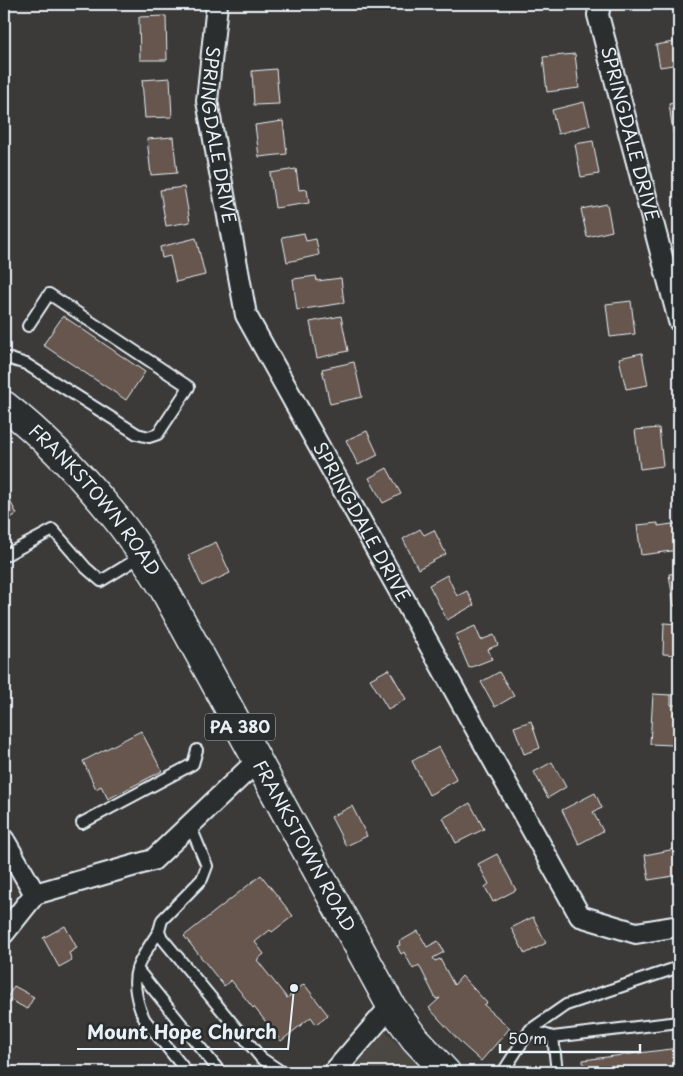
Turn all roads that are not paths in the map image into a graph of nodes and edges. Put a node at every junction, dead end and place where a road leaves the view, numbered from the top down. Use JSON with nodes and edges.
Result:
{"nodes":[{"id":1,"x":217,"y":4,"type":"edge"},
{"id":2,"x":600,"y":4,"type":"edge"},
{"id":3,"x":679,"y":320,"type":"edge"},
{"id":4,"x":28,"y":326,"type":"dead end"},
{"id":5,"x":4,"y":357,"type":"edge"},
{"id":6,"x":4,"y":405,"type":"edge"},
{"id":7,"x":4,"y":556,"type":"edge"},
{"id":8,"x":142,"y":556,"type":"junction"},
{"id":9,"x":197,"y":750,"type":"dead end"},
{"id":10,"x":258,"y":760,"type":"junction"},
{"id":11,"x":82,"y":823,"type":"dead end"},
{"id":12,"x":190,"y":825,"type":"junction"},
{"id":13,"x":4,"y":840,"type":"edge"},
{"id":14,"x":35,"y":894,"type":"junction"},
{"id":15,"x":679,"y":926,"type":"edge"},
{"id":16,"x":159,"y":931,"type":"junction"},
{"id":17,"x":4,"y":933,"type":"edge"},
{"id":18,"x":679,"y":967,"type":"edge"},
{"id":19,"x":137,"y":969,"type":"junction"},
{"id":20,"x":391,"y":1006,"type":"junction"},
{"id":21,"x":679,"y":1022,"type":"edge"},
{"id":22,"x":530,"y":1030,"type":"junction"},
{"id":23,"x":553,"y":1037,"type":"junction"},
{"id":24,"x":187,"y":1072,"type":"edge"},
{"id":25,"x":220,"y":1072,"type":"edge"},
{"id":26,"x":282,"y":1072,"type":"edge"},
{"id":27,"x":334,"y":1072,"type":"edge"},
{"id":28,"x":446,"y":1072,"type":"edge"},
{"id":29,"x":503,"y":1072,"type":"edge"},
{"id":30,"x":557,"y":1072,"type":"edge"}],
"edges":[{"from":1,"to":15,"type":"street","name":"SPRINGDALE DRIVE"},
{"from":2,"to":3,"type":"street","name":"SPRINGDALE DRIVE"},
{"from":4,"to":5,"type":"lane"},
{"from":6,"to":8,"type":"main road","name":"FRANKSTOWN ROAD","number":"PA 380"},
{"from":7,"to":8,"type":"lane"},
{"from":8,"to":10,"type":"main road","name":"FRANKSTOWN ROAD","number":"PA 380"},
{"from":9,"to":11,"type":"lane"},
{"from":10,"to":12,"type":"street"},
{"from":10,"to":20,"type":"main road","name":"FRANKSTOWN ROAD","number":"PA 380"},
{"from":12,"to":14,"type":"street"},
{"from":12,"to":16,"type":"lane"},
{"from":13,"to":14,"type":"street"},
{"from":14,"to":17,"type":"street"},
{"from":16,"to":19,"type":"lane"},
{"from":16,"to":26,"type":"lane"},
{"from":18,"to":22,"type":"lane"},
{"from":19,"to":24,"type":"lane"},
{"from":19,"to":25,"type":"lane"},
{"from":20,"to":27,"type":"street"},
{"from":20,"to":28,"type":"main road","name":"FRANKSTOWN ROAD","number":"PA 380"},
{"from":21,"to":23,"type":"lane"},
{"from":22,"to":23,"type":"lane"},
{"from":22,"to":29,"type":"lane"},
{"from":23,"to":30,"type":"lane"}]}
